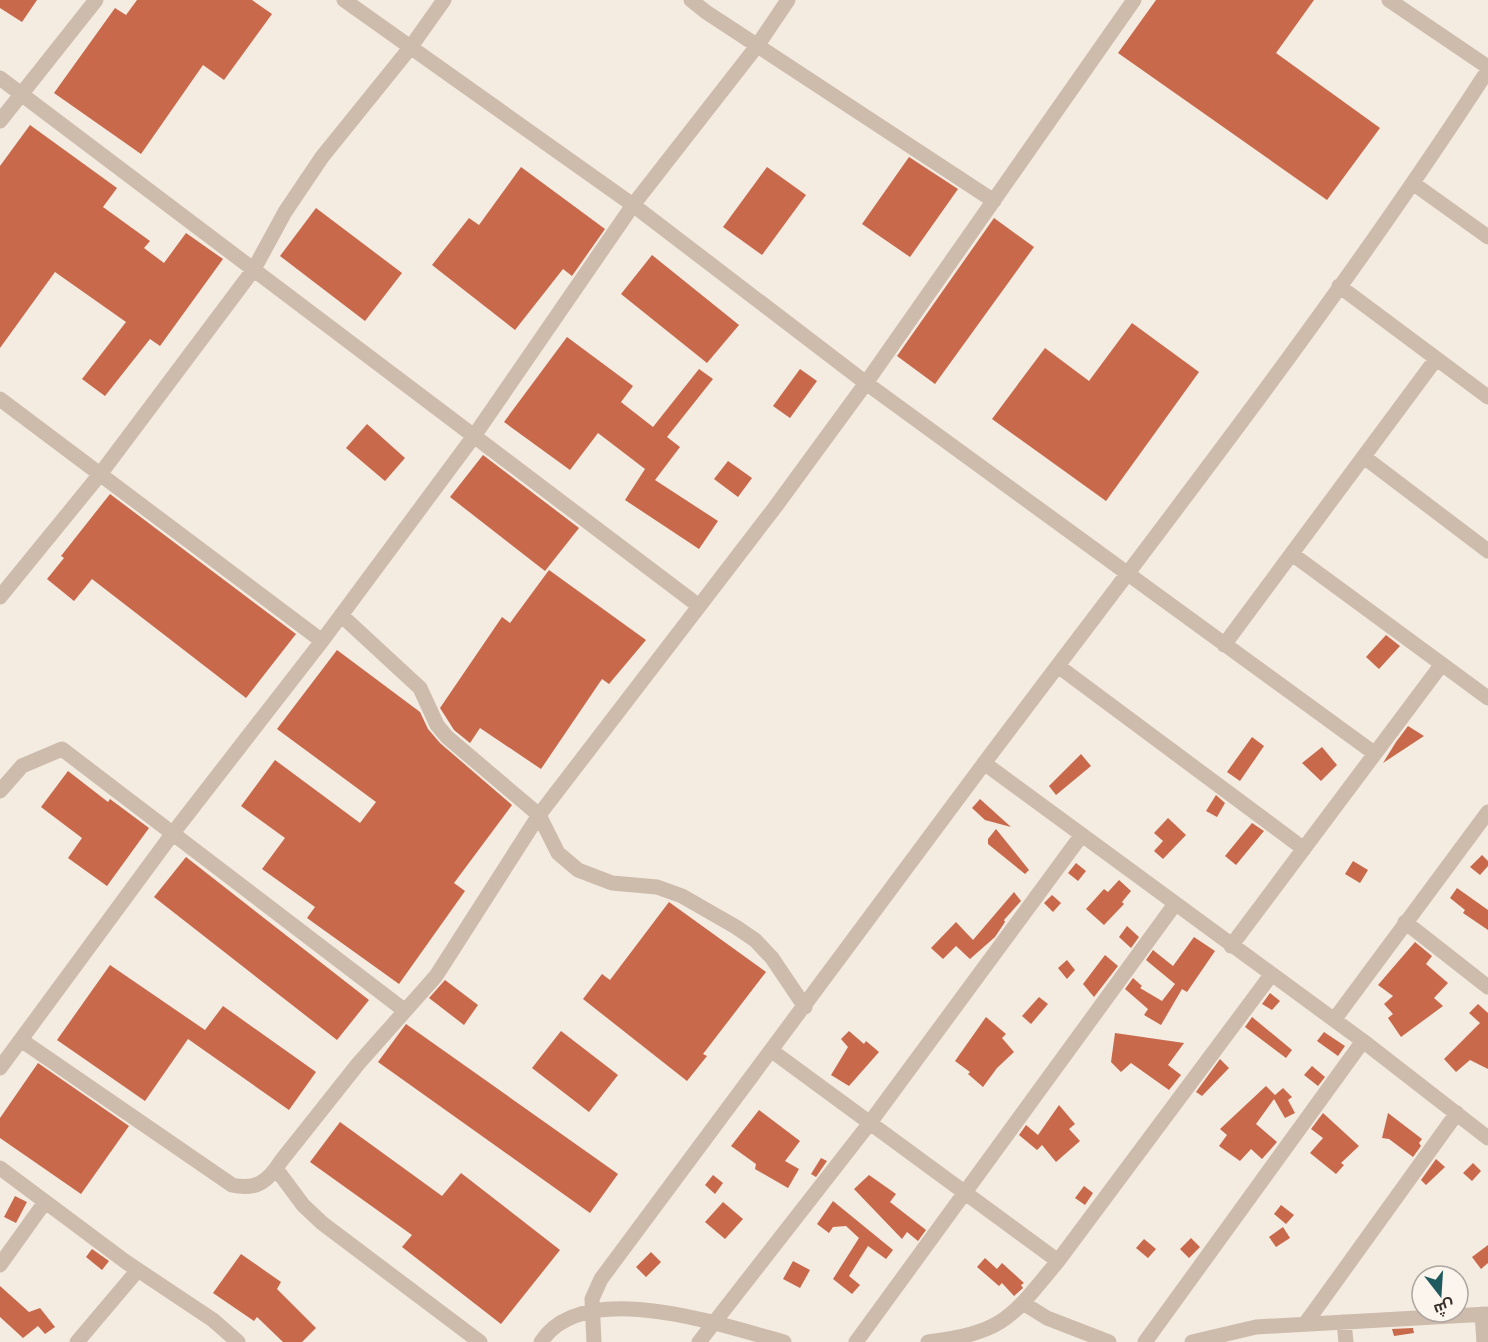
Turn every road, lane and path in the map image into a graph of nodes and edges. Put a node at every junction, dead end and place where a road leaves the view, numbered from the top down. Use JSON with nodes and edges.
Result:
{"nodes":[{"id":1,"x":96,"y":0,"type":"edge"},
{"id":2,"x":344,"y":0,"type":"edge"},
{"id":3,"x":444,"y":0,"type":"edge"},
{"id":4,"x":691,"y":0,"type":"edge"},
{"id":5,"x":788,"y":0,"type":"edge"},
{"id":6,"x":1134,"y":0,"type":"edge"},
{"id":7,"x":1389,"y":0,"type":"edge"},
{"id":8,"x":757,"y":46,"type":"junction"},
{"id":9,"x":410,"y":48,"type":"junction"},
{"id":10,"x":1488,"y":69,"type":"edge"},
{"id":11,"x":0,"y":78,"type":"edge"},
{"id":12,"x":21,"y":93,"type":"junction"},
{"id":13,"x":0,"y":121,"type":"edge"},
{"id":14,"x":1414,"y":184,"type":"junction"},
{"id":15,"x":994,"y":201,"type":"junction"},
{"id":16,"x":633,"y":205,"type":"junction"},
{"id":17,"x":1488,"y":237,"type":"edge"},
{"id":18,"x":254,"y":269,"type":"junction"},
{"id":19,"x":1339,"y":286,"type":"junction"},
{"id":20,"x":1436,"y":359,"type":"junction"},
{"id":21,"x":866,"y":383,"type":"junction"},
{"id":22,"x":1488,"y":397,"type":"edge"},
{"id":23,"x":0,"y":399,"type":"edge"},
{"id":24,"x":474,"y":436,"type":"junction"},
{"id":25,"x":1364,"y":457,"type":"junction"},
{"id":26,"x":101,"y":473,"type":"junction"},
{"id":27,"x":1488,"y":551,"type":"edge"},
{"id":28,"x":1292,"y":554,"type":"junction"},
{"id":29,"x":1129,"y":575,"type":"junction"},
{"id":30,"x":0,"y":597,"type":"edge"},
{"id":31,"x":699,"y":606,"type":"junction"},
{"id":32,"x":341,"y":615,"type":"junction"},
{"id":33,"x":322,"y":641,"type":"junction"},
{"id":34,"x":1224,"y":645,"type":"junction"},
{"id":35,"x":1442,"y":664,"type":"junction"},
{"id":36,"x":1058,"y":666,"type":"junction"},
{"id":37,"x":1488,"y":698,"type":"edge"},
{"id":38,"x":1374,"y":753,"type":"junction"},
{"id":39,"x":984,"y":763,"type":"junction"},
{"id":40,"x":0,"y":791,"type":"edge"},
{"id":41,"x":1488,"y":812,"type":"edge"},
{"id":42,"x":539,"y":815,"type":"junction"},
{"id":43,"x":1482,"y":832,"type":"edge"},
{"id":44,"x":173,"y":833,"type":"junction"},
{"id":45,"x":1081,"y":836,"type":"junction"},
{"id":46,"x":1304,"y":849,"type":"junction"},
{"id":47,"x":1175,"y":904,"type":"junction"},
{"id":48,"x":1405,"y":922,"type":"junction"},
{"id":49,"x":1231,"y":946,"type":"junction"},
{"id":50,"x":1271,"y":975,"type":"junction"},
{"id":51,"x":1488,"y":987,"type":"edge"},
{"id":52,"x":805,"y":1007,"type":"junction"},
{"id":53,"x":404,"y":1010,"type":"junction"},
{"id":54,"x":1334,"y":1020,"type":"junction"},
{"id":55,"x":21,"y":1040,"type":"junction"},
{"id":56,"x":1363,"y":1041,"type":"junction"},
{"id":57,"x":772,"y":1051,"type":"junction"},
{"id":58,"x":0,"y":1068,"type":"edge"},
{"id":59,"x":1456,"y":1113,"type":"junction"},
{"id":60,"x":869,"y":1124,"type":"junction"},
{"id":61,"x":1488,"y":1138,"type":"edge"},
{"id":62,"x":0,"y":1168,"type":"edge"},
{"id":63,"x":277,"y":1170,"type":"junction"},
{"id":64,"x":966,"y":1192,"type":"junction"},
{"id":65,"x":45,"y":1202,"type":"junction"},
{"id":66,"x":1058,"y":1261,"type":"junction"},
{"id":67,"x":0,"y":1265,"type":"edge"},
{"id":68,"x":138,"y":1270,"type":"junction"},
{"id":69,"x":1023,"y":1303,"type":"junction"},
{"id":70,"x":592,"y":1310,"type":"junction"},
{"id":71,"x":1485,"y":1314,"type":"edge"},
{"id":72,"x":1344,"y":1322,"type":"junction"},
{"id":73,"x":713,"y":1323,"type":"junction"},
{"id":74,"x":1305,"y":1324,"type":"junction"},
{"id":75,"x":1256,"y":1334,"type":"edge"},
{"id":76,"x":968,"y":1339,"type":"edge"},
{"id":77,"x":77,"y":1342,"type":"edge"},
{"id":78,"x":238,"y":1342,"type":"edge"},
{"id":79,"x":480,"y":1342,"type":"edge"},
{"id":80,"x":540,"y":1342,"type":"edge"},
{"id":81,"x":594,"y":1342,"type":"edge"},
{"id":82,"x":699,"y":1342,"type":"edge"},
{"id":83,"x":784,"y":1342,"type":"edge"},
{"id":84,"x":856,"y":1342,"type":"edge"},
{"id":85,"x":928,"y":1342,"type":"edge"},
{"id":86,"x":1109,"y":1342,"type":"edge"},
{"id":87,"x":1145,"y":1342,"type":"edge"},
{"id":88,"x":1192,"y":1342,"type":"edge"},
{"id":89,"x":1346,"y":1342,"type":"edge"},
{"id":90,"x":1484,"y":1342,"type":"edge"}],
"edges":[{"from":1,"to":12,"type":"street"},
{"from":2,"to":9,"type":"street"},
{"from":3,"to":9,"type":"street"},
{"from":4,"to":8,"type":"street"},
{"from":5,"to":8,"type":"street"},
{"from":6,"to":15,"type":"street"},
{"from":7,"to":10,"type":"street"},
{"from":8,"to":15,"type":"street"},
{"from":8,"to":16,"type":"street"},
{"from":9,"to":16,"type":"street"},
{"from":9,"to":18,"type":"street"},
{"from":10,"to":14,"type":"street"},
{"from":11,"to":12,"type":"street"},
{"from":12,"to":13,"type":"street"},
{"from":12,"to":18,"type":"street"},
{"from":14,"to":17,"type":"street"},
{"from":14,"to":19,"type":"street"},
{"from":15,"to":21,"type":"street"},
{"from":16,"to":21,"type":"street"},
{"from":16,"to":24,"type":"street"},
{"from":18,"to":24,"type":"street"},
{"from":18,"to":26,"type":"street"},
{"from":19,"to":20,"type":"street"},
{"from":19,"to":29,"type":"street"},
{"from":20,"to":22,"type":"street"},
{"from":20,"to":25,"type":"street"},
{"from":21,"to":29,"type":"street"},
{"from":21,"to":31,"type":"street"},
{"from":23,"to":26,"type":"street"},
{"from":24,"to":31,"type":"street"},
{"from":24,"to":32,"type":"street"},
{"from":25,"to":27,"type":"street"},
{"from":25,"to":28,"type":"street"},
{"from":26,"to":30,"type":"street"},
{"from":26,"to":33,"type":"street"},
{"from":28,"to":34,"type":"street"},
{"from":28,"to":35,"type":"street"},
{"from":29,"to":34,"type":"street"},
{"from":29,"to":36,"type":"street"},
{"from":31,"to":42,"type":"street"},
{"from":32,"to":33,"type":"street"},
{"from":32,"to":42,"type":"street"},
{"from":33,"to":44,"type":"street"},
{"from":34,"to":38,"type":"street"},
{"from":35,"to":37,"type":"street"},
{"from":35,"to":38,"type":"street"},
{"from":36,"to":39,"type":"street"},
{"from":36,"to":46,"type":"street"},
{"from":38,"to":46,"type":"street"},
{"from":39,"to":45,"type":"street"},
{"from":39,"to":52,"type":"street"},
{"from":40,"to":44,"type":"street"},
{"from":41,"to":43,"type":"street"},
{"from":42,"to":52,"type":"street"},
{"from":42,"to":53,"type":"street"},
{"from":43,"to":48,"type":"street"},
{"from":44,"to":53,"type":"street"},
{"from":44,"to":55,"type":"street"},
{"from":45,"to":47,"type":"street"},
{"from":45,"to":60,"type":"street"},
{"from":46,"to":49,"type":"street"},
{"from":47,"to":49,"type":"street"},
{"from":47,"to":64,"type":"street"},
{"from":48,"to":51,"type":"street"},
{"from":48,"to":54,"type":"street"},
{"from":49,"to":50,"type":"street"},
{"from":50,"to":54,"type":"street"},
{"from":50,"to":66,"type":"street"},
{"from":52,"to":57,"type":"street"},
{"from":53,"to":63,"type":"street"},
{"from":54,"to":56,"type":"street"},
{"from":55,"to":58,"type":"street"},
{"from":55,"to":63,"type":"street"},
{"from":56,"to":59,"type":"street"},
{"from":56,"to":87,"type":"street"},
{"from":57,"to":60,"type":"street"},
{"from":57,"to":70,"type":"street"},
{"from":59,"to":61,"type":"street"},
{"from":59,"to":74,"type":"street"},
{"from":60,"to":64,"type":"street"},
{"from":60,"to":73,"type":"street"},
{"from":62,"to":65,"type":"street"},
{"from":63,"to":79,"type":"street"},
{"from":64,"to":66,"type":"street"},
{"from":64,"to":84,"type":"street"},
{"from":65,"to":67,"type":"street"},
{"from":65,"to":68,"type":"street"},
{"from":66,"to":69,"type":"street"},
{"from":68,"to":77,"type":"street"},
{"from":68,"to":78,"type":"street"},
{"from":69,"to":76,"type":"street"},
{"from":69,"to":86,"type":"street"},
{"from":70,"to":73,"type":"street"},
{"from":70,"to":80,"type":"street"},
{"from":70,"to":81,"type":"street"},
{"from":71,"to":72,"type":"street"},
{"from":71,"to":90,"type":"street"},
{"from":72,"to":74,"type":"street"},
{"from":72,"to":89,"type":"street"},
{"from":73,"to":82,"type":"street"},
{"from":73,"to":83,"type":"street"},
{"from":74,"to":75,"type":"street"},
{"from":75,"to":88,"type":"street"},
{"from":76,"to":85,"type":"street"}]}
